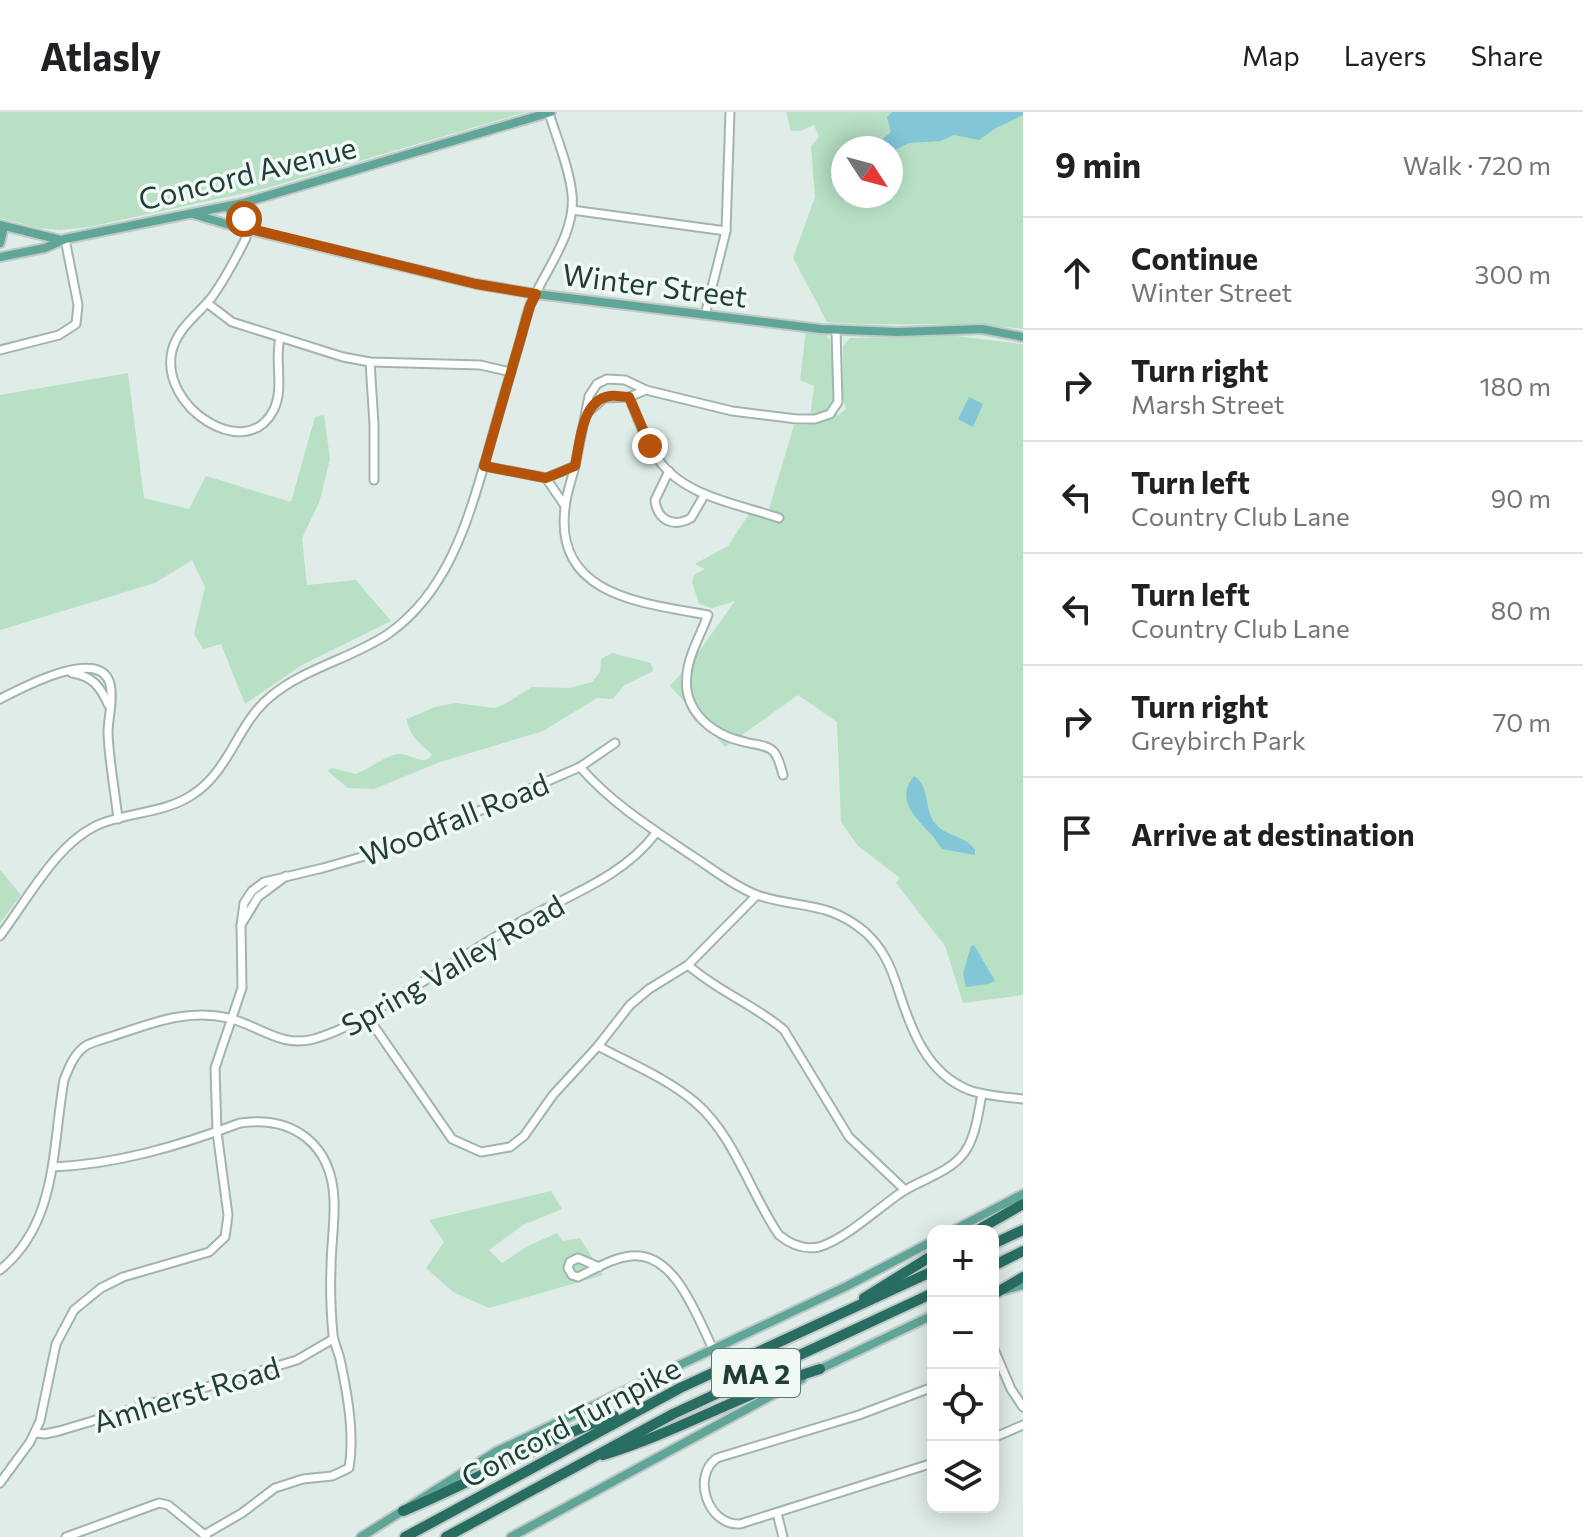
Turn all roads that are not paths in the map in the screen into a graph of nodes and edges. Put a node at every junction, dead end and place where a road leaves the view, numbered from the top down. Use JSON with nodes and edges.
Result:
{"nodes":[{"id":1,"x":550,"y":112,"type":"edge"},
{"id":2,"x":730,"y":112,"type":"edge"},
{"id":3,"x":250,"y":201,"type":"junction"},
{"id":4,"x":224,"y":207,"type":"junction"},
{"id":5,"x":572,"y":210,"type":"junction"},
{"id":6,"x":193,"y":214,"type":"junction"},
{"id":7,"x":2,"y":226,"type":"edge"},
{"id":8,"x":233,"y":226,"type":"junction"},
{"id":9,"x":247,"y":231,"type":"junction"},
{"id":10,"x":726,"y":231,"type":"junction"},
{"id":11,"x":65,"y":239,"type":"junction"},
{"id":12,"x":0,"y":243,"type":"edge"},
{"id":13,"x":0,"y":257,"type":"edge"},
{"id":14,"x":536,"y":294,"type":"junction"},
{"id":15,"x":207,"y":303,"type":"junction"},
{"id":16,"x":705,"y":315,"type":"junction"},
{"id":17,"x":836,"y":330,"type":"junction"},
{"id":18,"x":1023,"y":337,"type":"edge"},
{"id":19,"x":280,"y":338,"type":"junction"},
{"id":20,"x":0,"y":350,"type":"edge"},
{"id":21,"x":370,"y":362,"type":"junction"},
{"id":22,"x":511,"y":372,"type":"junction"},
{"id":23,"x":646,"y":390,"type":"junction"},
{"id":24,"x":629,"y":397,"type":"junction"},
{"id":25,"x":587,"y":414,"type":"junction"},
{"id":26,"x":484,"y":466,"type":"junction"},
{"id":27,"x":575,"y":466,"type":"junction"},
{"id":28,"x":669,"y":471,"type":"junction"},
{"id":29,"x":546,"y":478,"type":"junction"},
{"id":30,"x":374,"y":480,"type":"dead end"},
{"id":31,"x":705,"y":494,"type":"junction"},
{"id":32,"x":565,"y":506,"type":"junction"},
{"id":33,"x":779,"y":518,"type":"dead end"},
{"id":34,"x":61,"y":673,"type":"junction"},
{"id":35,"x":0,"y":699,"type":"edge"},
{"id":36,"x":109,"y":707,"type":"junction"},
{"id":37,"x":615,"y":743,"type":"dead end"},
{"id":38,"x":580,"y":767,"type":"junction"},
{"id":39,"x":783,"y":775,"type":"dead end"},
{"id":40,"x":118,"y":819,"type":"junction"},
{"id":41,"x":656,"y":833,"type":"junction"},
{"id":42,"x":757,"y":895,"type":"junction"},
{"id":43,"x":0,"y":936,"type":"edge"},
{"id":44,"x":688,"y":965,"type":"junction"},
{"id":45,"x":367,"y":1016,"type":"junction"},
{"id":46,"x":231,"y":1018,"type":"junction"},
{"id":47,"x":598,"y":1046,"type":"junction"},
{"id":48,"x":982,"y":1094,"type":"junction"},
{"id":49,"x":1023,"y":1099,"type":"edge"},
{"id":50,"x":217,"y":1132,"type":"junction"},
{"id":51,"x":53,"y":1167,"type":"junction"},
{"id":52,"x":905,"y":1190,"type":"junction"},
{"id":53,"x":1023,"y":1194,"type":"edge"},
{"id":54,"x":1023,"y":1204,"type":"edge"},
{"id":55,"x":964,"y":1225,"type":"edge"},
{"id":56,"x":986,"y":1225,"type":"edge"},
{"id":57,"x":1023,"y":1230,"type":"edge"},
{"id":58,"x":999,"y":1241,"type":"edge"},
{"id":59,"x":927,"y":1244,"type":"edge"},
{"id":60,"x":1023,"y":1251,"type":"edge"},
{"id":61,"x":927,"y":1258,"type":"edge"},
{"id":62,"x":999,"y":1263,"type":"edge"},
{"id":63,"x":599,"y":1267,"type":"dead end"},
{"id":64,"x":0,"y":1268,"type":"edge"},
{"id":65,"x":927,"y":1274,"type":"edge"},
{"id":66,"x":1023,"y":1277,"type":"edge"},
{"id":67,"x":1023,"y":1285,"type":"edge"},
{"id":68,"x":999,"y":1290,"type":"edge"},
{"id":69,"x":999,"y":1292,"type":"edge"},
{"id":70,"x":927,"y":1296,"type":"edge"},
{"id":71,"x":846,"y":1311,"type":"junction"},
{"id":72,"x":927,"y":1318,"type":"edge"},
{"id":73,"x":333,"y":1339,"type":"junction"},
{"id":74,"x":713,"y":1349,"type":"junction"},
{"id":75,"x":999,"y":1367,"type":"edge"},
{"id":76,"x":820,"y":1369,"type":"junction"},
{"id":77,"x":927,"y":1389,"type":"edge"},
{"id":78,"x":643,"y":1407,"type":"junction"},
{"id":79,"x":1023,"y":1407,"type":"edge"},
{"id":80,"x":1023,"y":1425,"type":"edge"},
{"id":81,"x":35,"y":1433,"type":"junction"},
{"id":82,"x":999,"y":1435,"type":"edge"},
{"id":83,"x":582,"y":1461,"type":"junction"},
{"id":84,"x":927,"y":1465,"type":"edge"},
{"id":85,"x":0,"y":1483,"type":"edge"},
{"id":86,"x":403,"y":1511,"type":"junction"},
{"id":87,"x":777,"y":1513,"type":"junction"},
{"id":88,"x":87,"y":1534,"type":"edge"},
{"id":89,"x":206,"y":1536,"type":"edge"},
{"id":90,"x":66,"y":1537,"type":"edge"},
{"id":91,"x":361,"y":1537,"type":"edge"},
{"id":92,"x":405,"y":1537,"type":"edge"},
{"id":93,"x":446,"y":1537,"type":"edge"},
{"id":94,"x":511,"y":1537,"type":"edge"},
{"id":95,"x":783,"y":1537,"type":"edge"}],
"edges":[{"from":1,"to":3,"type":"main road","name":"Concord Avenue"},
{"from":1,"to":5,"type":"street"},
{"from":2,"to":10,"type":"street"},
{"from":3,"to":4,"type":"main road","name":"Concord Avenue"},
{"from":3,"to":9,"type":"main road"},
{"from":4,"to":6,"type":"main road","name":"Concord Avenue"},
{"from":4,"to":8,"type":"main road"},
{"from":4,"to":9,"type":"main road"},
{"from":5,"to":10,"type":"street"},
{"from":5,"to":14,"type":"street"},
{"from":6,"to":8,"type":"main road","name":"Winter Street"},
{"from":6,"to":11,"type":"main road","name":"Concord Avenue"},
{"from":7,"to":11,"type":"main road"},
{"from":7,"to":12,"type":"main road"},
{"from":8,"to":9,"type":"main road","name":"Winter Street"},
{"from":9,"to":14,"type":"main road","name":"Winter Street"},
{"from":9,"to":15,"type":"street"},
{"from":10,"to":16,"type":"street"},
{"from":11,"to":13,"type":"main road","name":"Concord Avenue"},
{"from":11,"to":20,"type":"street"},
{"from":14,"to":16,"type":"main road","name":"Winter Street"},
{"from":14,"to":22,"type":"street"},
{"from":15,"to":19,"type":"street"},
{"from":15,"to":19,"type":"street"},
{"from":16,"to":17,"type":"main road","name":"Winter Street"},
{"from":17,"to":18,"type":"main road","name":"Winter Street"},
{"from":17,"to":23,"type":"street"},
{"from":19,"to":21,"type":"street"},
{"from":21,"to":22,"type":"street"},
{"from":21,"to":30,"type":"street"},
{"from":22,"to":26,"type":"street"},
{"from":23,"to":24,"type":"street"},
{"from":23,"to":25,"type":"street"},
{"from":24,"to":25,"type":"street"},
{"from":24,"to":28,"type":"street"},
{"from":25,"to":27,"type":"street"},
{"from":26,"to":29,"type":"street"},
{"from":26,"to":40,"type":"street"},
{"from":27,"to":29,"type":"street"},
{"from":27,"to":32,"type":"street"},
{"from":28,"to":31,"type":"street"},
{"from":28,"to":31,"type":"street"},
{"from":29,"to":32,"type":"street"},
{"from":31,"to":33,"type":"street"},
{"from":32,"to":39,"type":"street"},
{"from":34,"to":35,"type":"street"},
{"from":34,"to":36,"type":"street"},
{"from":34,"to":36,"type":"street"},
{"from":36,"to":40,"type":"street"},
{"from":37,"to":38,"type":"street","name":"Woodfall Road"},
{"from":38,"to":41,"type":"street"},
{"from":38,"to":46,"type":"street","name":"Woodfall Road"},
{"from":40,"to":43,"type":"street"},
{"from":41,"to":42,"type":"street"},
{"from":41,"to":45,"type":"street","name":"Spring Valley Road"},
{"from":42,"to":44,"type":"street"},
{"from":42,"to":48,"type":"street"},
{"from":44,"to":47,"type":"street"},
{"from":44,"to":52,"type":"street"},
{"from":45,"to":46,"type":"street","name":"Spring Valley Road"},
{"from":45,"to":47,"type":"street"},
{"from":46,"to":50,"type":"street","name":"Woodfall Road"},
{"from":46,"to":51,"type":"street","name":"Spring Valley Road"},
{"from":47,"to":52,"type":"street"},
{"from":48,"to":49,"type":"street"},
{"from":48,"to":52,"type":"street"},
{"from":50,"to":51,"type":"street"},
{"from":50,"to":73,"type":"street"},
{"from":50,"to":81,"type":"street","name":"Woodfall Road"},
{"from":51,"to":64,"type":"street","name":"Spring Valley Road"},
{"from":53,"to":55,"type":"main road"},
{"from":54,"to":56,"type":"highway"},
{"from":57,"to":58,"type":"highway"},
{"from":59,"to":74,"type":"main road","name":"Concord Turnpike"},
{"from":60,"to":62,"type":"highway"},
{"from":61,"to":71,"type":"highway"},
{"from":63,"to":74,"type":"street"},
{"from":65,"to":71,"type":"highway","name":"Concord Turnpike","number":"MA 2"},
{"from":66,"to":68,"type":"highway"},
{"from":67,"to":69,"type":"main road"},
{"from":70,"to":83,"type":"highway","name":"Concord Turnpike","number":"MA 2"},
{"from":71,"to":78,"type":"highway","name":"Concord Turnpike","number":"MA 2"},
{"from":72,"to":76,"type":"main road"},
{"from":73,"to":81,"type":"street","name":"Amherst Road"},
{"from":73,"to":89,"type":"street"},
{"from":74,"to":86,"type":"main road","name":"Concord Turnpike"},
{"from":75,"to":79,"type":"street"},
{"from":76,"to":83,"type":"highway"},
{"from":76,"to":94,"type":"main road"},
{"from":77,"to":87,"type":"street"},
{"from":78,"to":86,"type":"highway"},
{"from":78,"to":92,"type":"highway","name":"Concord Turnpike","number":"MA 2"},
{"from":80,"to":82,"type":"street"},
{"from":81,"to":85,"type":"street"},
{"from":83,"to":93,"type":"highway","name":"Concord Turnpike","number":"MA 2"},
{"from":84,"to":87,"type":"street"},
{"from":86,"to":91,"type":"main road","name":"Concord Turnpike"},
{"from":87,"to":95,"type":"street"},
{"from":88,"to":89,"type":"street"},
{"from":88,"to":90,"type":"street"}]}
